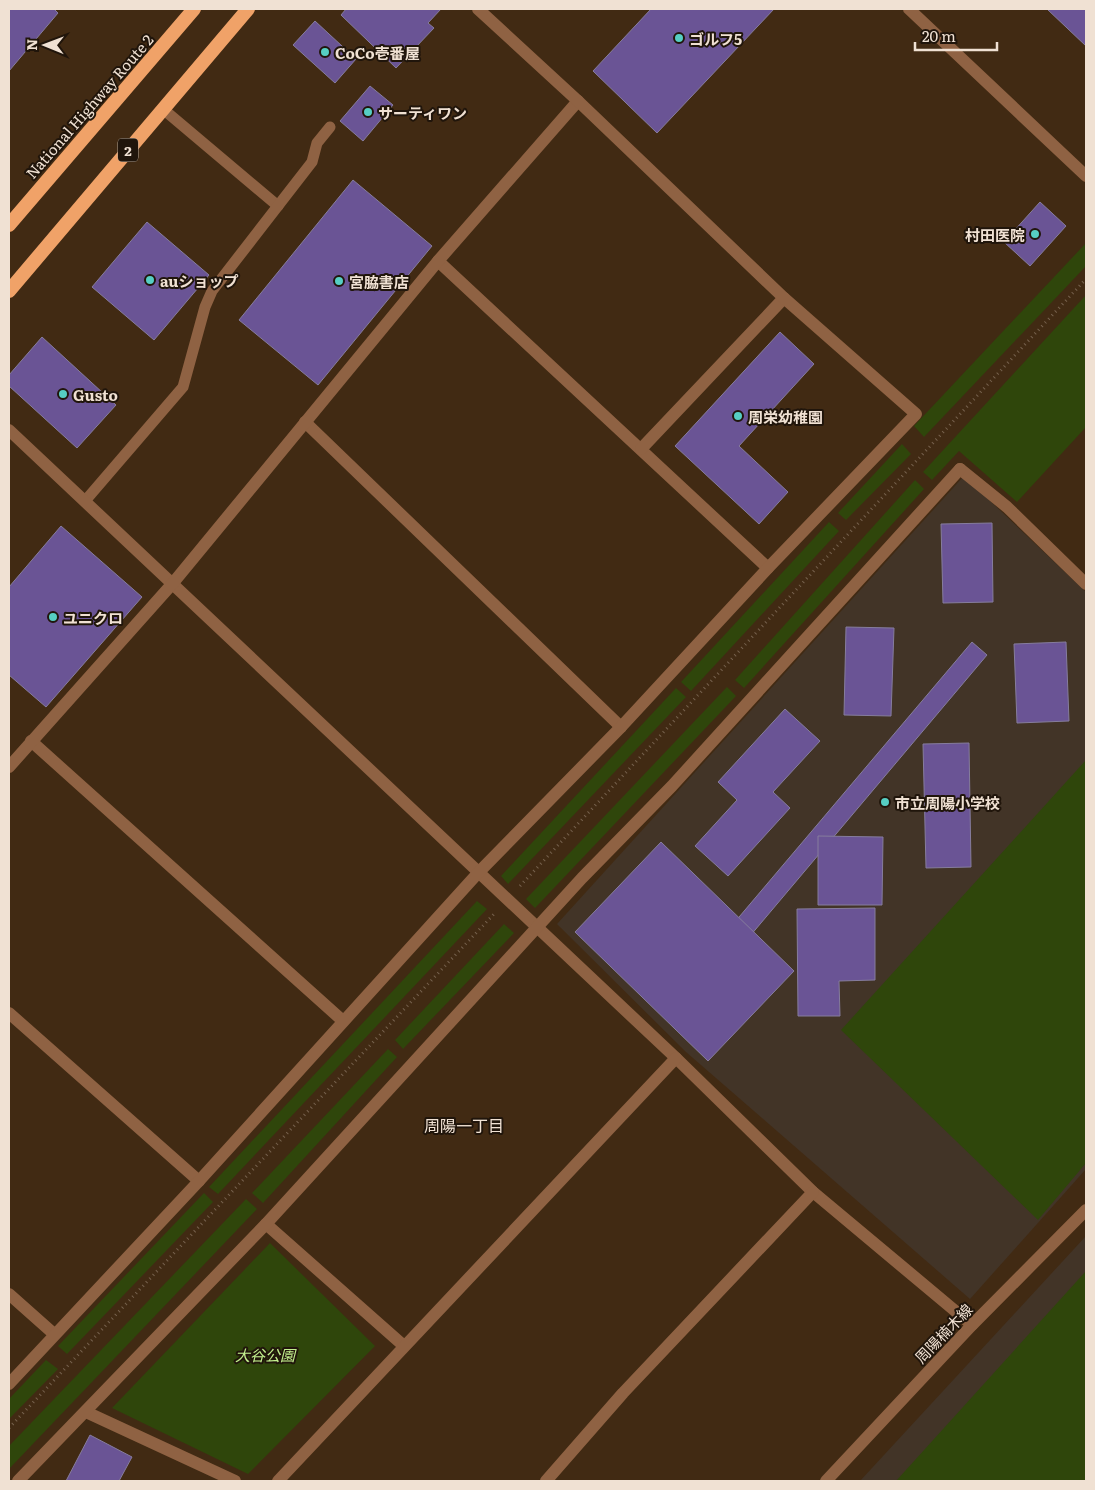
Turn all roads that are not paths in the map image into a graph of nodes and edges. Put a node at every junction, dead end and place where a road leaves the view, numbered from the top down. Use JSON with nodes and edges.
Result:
{"nodes":[{"id":1,"x":194,"y":9,"type":"edge"},
{"id":2,"x":248,"y":9,"type":"edge"},
{"id":3,"x":478,"y":9,"type":"edge"},
{"id":4,"x":909,"y":9,"type":"edge"},
{"id":5,"x":578,"y":102,"type":"junction"},
{"id":6,"x":163,"y":109,"type":"junction"},
{"id":7,"x":330,"y":127,"type":"dead end"},
{"id":8,"x":1086,"y":176,"type":"edge"},
{"id":9,"x":278,"y":206,"type":"junction"},
{"id":10,"x":9,"y":225,"type":"edge"},
{"id":11,"x":438,"y":260,"type":"junction"},
{"id":12,"x":9,"y":291,"type":"edge"},
{"id":13,"x":784,"y":298,"type":"junction"},
{"id":14,"x":305,"y":422,"type":"junction"},
{"id":15,"x":9,"y":430,"type":"edge"},
{"id":16,"x":641,"y":449,"type":"junction"},
{"id":17,"x":85,"y":501,"type":"junction"},
{"id":18,"x":768,"y":568,"type":"junction"},
{"id":19,"x":173,"y":583,"type":"junction"},
{"id":20,"x":1086,"y":584,"type":"edge"},
{"id":21,"x":621,"y":727,"type":"junction"},
{"id":22,"x":31,"y":741,"type":"junction"},
{"id":23,"x":9,"y":767,"type":"edge"},
{"id":24,"x":478,"y":873,"type":"junction"},
{"id":25,"x":538,"y":926,"type":"junction"},
{"id":26,"x":9,"y":1013,"type":"edge"},
{"id":27,"x":343,"y":1021,"type":"junction"},
{"id":28,"x":676,"y":1058,"type":"junction"},
{"id":29,"x":199,"y":1181,"type":"junction"},
{"id":30,"x":813,"y":1192,"type":"junction"},
{"id":31,"x":1086,"y":1210,"type":"edge"},
{"id":32,"x":266,"y":1224,"type":"junction"},
{"id":33,"x":9,"y":1294,"type":"edge"},
{"id":34,"x":972,"y":1325,"type":"junction"},
{"id":35,"x":54,"y":1334,"type":"junction"},
{"id":36,"x":404,"y":1346,"type":"junction"},
{"id":37,"x":9,"y":1384,"type":"edge"},
{"id":38,"x":86,"y":1412,"type":"junction"},
{"id":39,"x":18,"y":1481,"type":"edge"},
{"id":40,"x":235,"y":1481,"type":"edge"},
{"id":41,"x":278,"y":1481,"type":"edge"},
{"id":42,"x":546,"y":1481,"type":"edge"},
{"id":43,"x":826,"y":1481,"type":"edge"}],
"edges":[{"from":1,"to":10,"type":"highway","name":"National Highway Route 2"},
{"from":2,"to":6,"type":"highway","number":"2"},
{"from":3,"to":5,"type":"street"},
{"from":4,"to":8,"type":"street"},
{"from":5,"to":11,"type":"street"},
{"from":5,"to":13,"type":"street"},
{"from":6,"to":9,"type":"lane"},
{"from":6,"to":12,"type":"highway","number":"2"},
{"from":7,"to":9,"type":"lane"},
{"from":9,"to":17,"type":"lane"},
{"from":11,"to":14,"type":"street"},
{"from":11,"to":16,"type":"street"},
{"from":13,"to":16,"type":"street"},
{"from":13,"to":18,"type":"street"},
{"from":14,"to":19,"type":"street"},
{"from":14,"to":21,"type":"street"},
{"from":15,"to":17,"type":"street"},
{"from":16,"to":18,"type":"street"},
{"from":17,"to":19,"type":"street"},
{"from":18,"to":21,"type":"street"},
{"from":19,"to":22,"type":"street"},
{"from":19,"to":24,"type":"street"},
{"from":20,"to":25,"type":"street"},
{"from":21,"to":24,"type":"street"},
{"from":22,"to":23,"type":"street"},
{"from":22,"to":27,"type":"street"},
{"from":24,"to":25,"type":"street"},
{"from":24,"to":27,"type":"street"},
{"from":25,"to":28,"type":"street"},
{"from":25,"to":32,"type":"street"},
{"from":26,"to":29,"type":"street"},
{"from":27,"to":29,"type":"street"},
{"from":28,"to":30,"type":"street"},
{"from":28,"to":36,"type":"street"},
{"from":29,"to":35,"type":"street"},
{"from":30,"to":34,"type":"street"},
{"from":30,"to":42,"type":"street"},
{"from":31,"to":34,"type":"street","name":"周陽楠木線"},
{"from":32,"to":36,"type":"street"},
{"from":32,"to":38,"type":"street"},
{"from":33,"to":35,"type":"street"},
{"from":34,"to":43,"type":"street","name":"周陽楠木線"},
{"from":35,"to":37,"type":"street"},
{"from":36,"to":41,"type":"street"},
{"from":38,"to":39,"type":"street"},
{"from":38,"to":40,"type":"street"}]}
